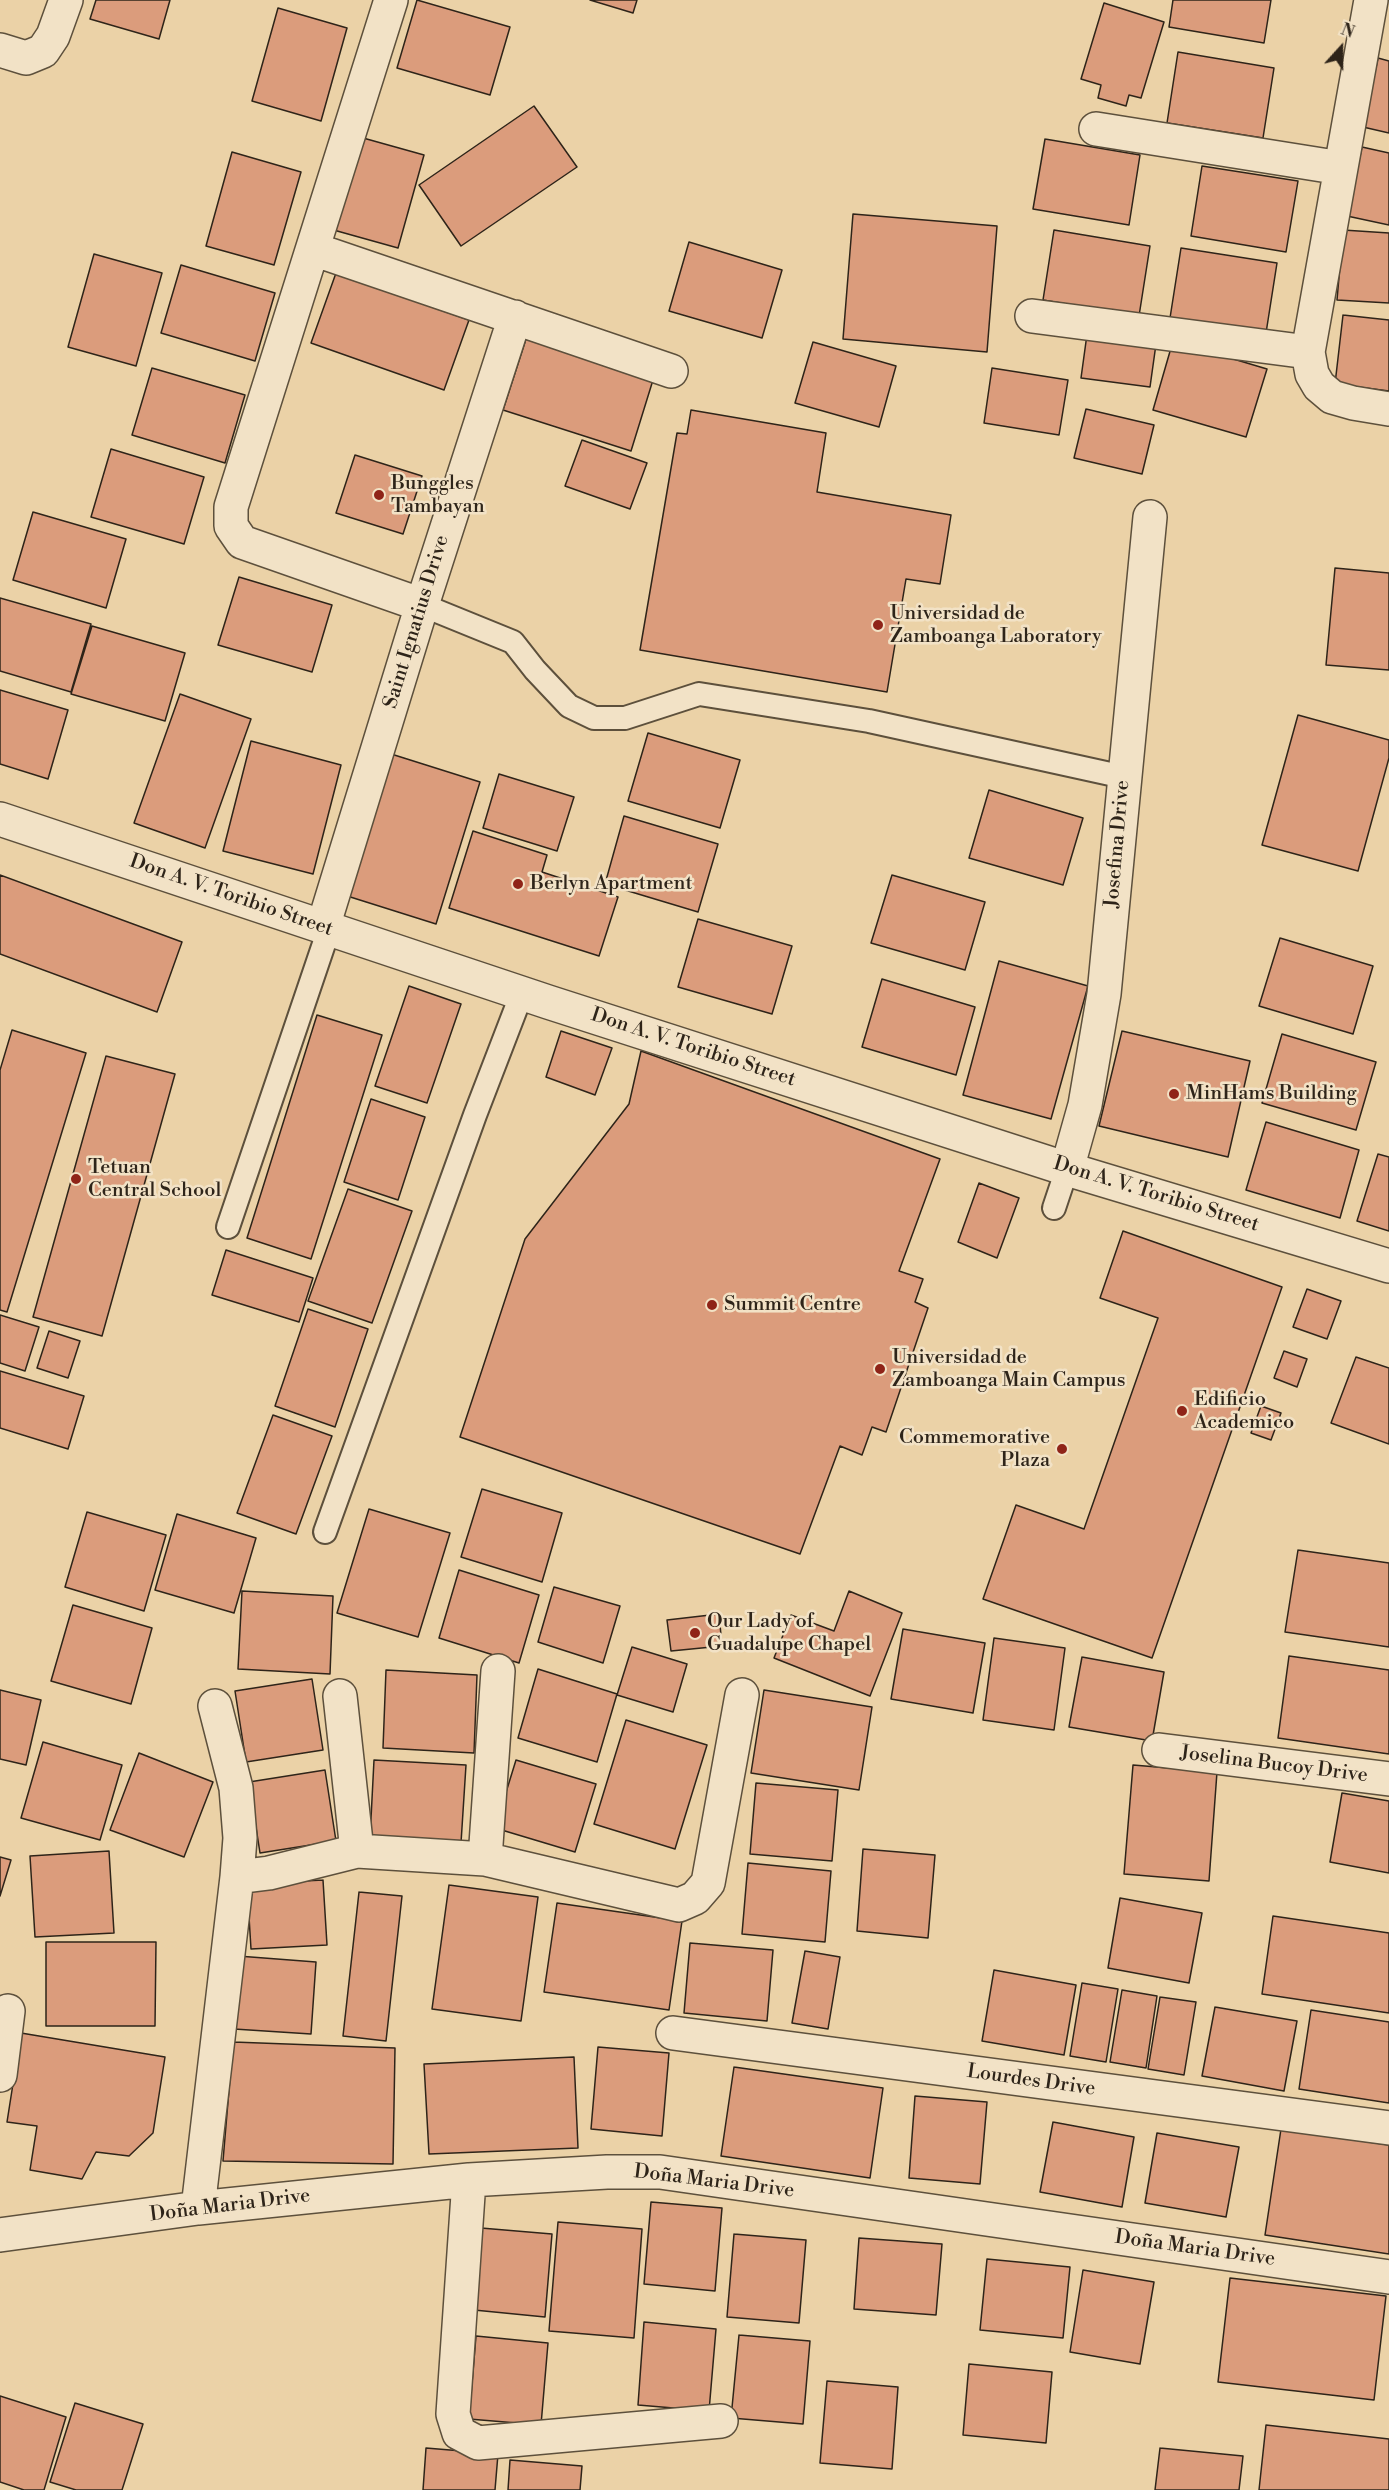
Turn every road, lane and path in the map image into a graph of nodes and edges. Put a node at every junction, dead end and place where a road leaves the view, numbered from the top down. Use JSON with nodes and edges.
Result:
{"nodes":[{"id":1,"x":66,"y":0,"type":"edge"},
{"id":2,"x":391,"y":0,"type":"edge"},
{"id":3,"x":1371,"y":0,"type":"edge"},
{"id":4,"x":0,"y":50,"type":"edge"},
{"id":5,"x":1096,"y":129,"type":"dead end"},
{"id":6,"x":1341,"y":168,"type":"junction"},
{"id":7,"x":313,"y":249,"type":"junction"},
{"id":8,"x":1032,"y":316,"type":"dead end"},
{"id":9,"x":515,"y":317,"type":"junction"},
{"id":10,"x":1308,"y":352,"type":"junction"},
{"id":11,"x":671,"y":371,"type":"dead end"},
{"id":12,"x":1389,"y":409,"type":"edge"},
{"id":13,"x":1150,"y":517,"type":"dead end"},
{"id":14,"x":422,"y":605,"type":"junction"},
{"id":15,"x":1124,"y":777,"type":"junction"},
{"id":16,"x":0,"y":819,"type":"edge"},
{"id":17,"x":326,"y":928,"type":"junction"},
{"id":18,"x":522,"y":993,"type":"junction"},
{"id":19,"x":1067,"y":1168,"type":"junction"},
{"id":20,"x":1054,"y":1208,"type":"dead end"},
{"id":21,"x":228,"y":1227,"type":"dead end"},
{"id":22,"x":1389,"y":1266,"type":"edge"},
{"id":23,"x":325,"y":1532,"type":"dead end"},
{"id":24,"x":498,"y":1671,"type":"dead end"},
{"id":25,"x":742,"y":1695,"type":"dead end"},
{"id":26,"x":340,"y":1696,"type":"dead end"},
{"id":27,"x":215,"y":1706,"type":"dead end"},
{"id":28,"x":1159,"y":1750,"type":"dead end"},
{"id":29,"x":1389,"y":1779,"type":"edge"},
{"id":30,"x":357,"y":1851,"type":"junction"},
{"id":31,"x":485,"y":1859,"type":"junction"},
{"id":32,"x":237,"y":1877,"type":"junction"},
{"id":33,"x":8,"y":2011,"type":"dead end"},
{"id":34,"x":673,"y":2033,"type":"dead end"},
{"id":35,"x":0,"y":2075,"type":"edge"},
{"id":36,"x":1389,"y":2128,"type":"edge"},
{"id":37,"x":470,"y":2180,"type":"junction"},
{"id":38,"x":198,"y":2208,"type":"junction"},
{"id":39,"x":0,"y":2235,"type":"edge"},
{"id":40,"x":1389,"y":2277,"type":"edge"},
{"id":41,"x":721,"y":2421,"type":"dead end"}],
"edges":[{"from":1,"to":4,"type":"street"},
{"from":2,"to":7,"type":"street"},
{"from":3,"to":6,"type":"street"},
{"from":5,"to":6,"type":"street"},
{"from":6,"to":10,"type":"street"},
{"from":7,"to":9,"type":"street"},
{"from":7,"to":14,"type":"street"},
{"from":8,"to":10,"type":"street"},
{"from":9,"to":11,"type":"street"},
{"from":9,"to":14,"type":"street","name":"Saint Ignatius Drive"},
{"from":10,"to":12,"type":"street"},
{"from":13,"to":15,"type":"street","name":"Josefina Drive"},
{"from":14,"to":15,"type":"lane"},
{"from":14,"to":17,"type":"street","name":"Saint Ignatius Drive"},
{"from":15,"to":19,"type":"street","name":"Josefina Drive"},
{"from":16,"to":17,"type":"street","name":"Don A. V. Toribio Street"},
{"from":17,"to":18,"type":"street","name":"Don A. V. Toribio Street"},
{"from":17,"to":21,"type":"lane"},
{"from":18,"to":19,"type":"street","name":"Don A. V. Toribio Street"},
{"from":18,"to":23,"type":"lane"},
{"from":19,"to":20,"type":"lane"},
{"from":19,"to":22,"type":"street","name":"Don A. V. Toribio Street"},
{"from":24,"to":31,"type":"street"},
{"from":25,"to":31,"type":"street"},
{"from":26,"to":30,"type":"street"},
{"from":27,"to":32,"type":"street"},
{"from":28,"to":29,"type":"street","name":"Joselina Bucoy Drive"},
{"from":30,"to":31,"type":"street"},
{"from":30,"to":32,"type":"street"},
{"from":32,"to":38,"type":"street"},
{"from":33,"to":35,"type":"street"},
{"from":34,"to":36,"type":"street","name":"Lourdes Drive"},
{"from":37,"to":38,"type":"street","name":"Doña Maria Drive"},
{"from":37,"to":40,"type":"street","name":"Doña Maria Drive"},
{"from":37,"to":41,"type":"street"},
{"from":38,"to":39,"type":"street","name":"Doña Maria Drive"}]}
